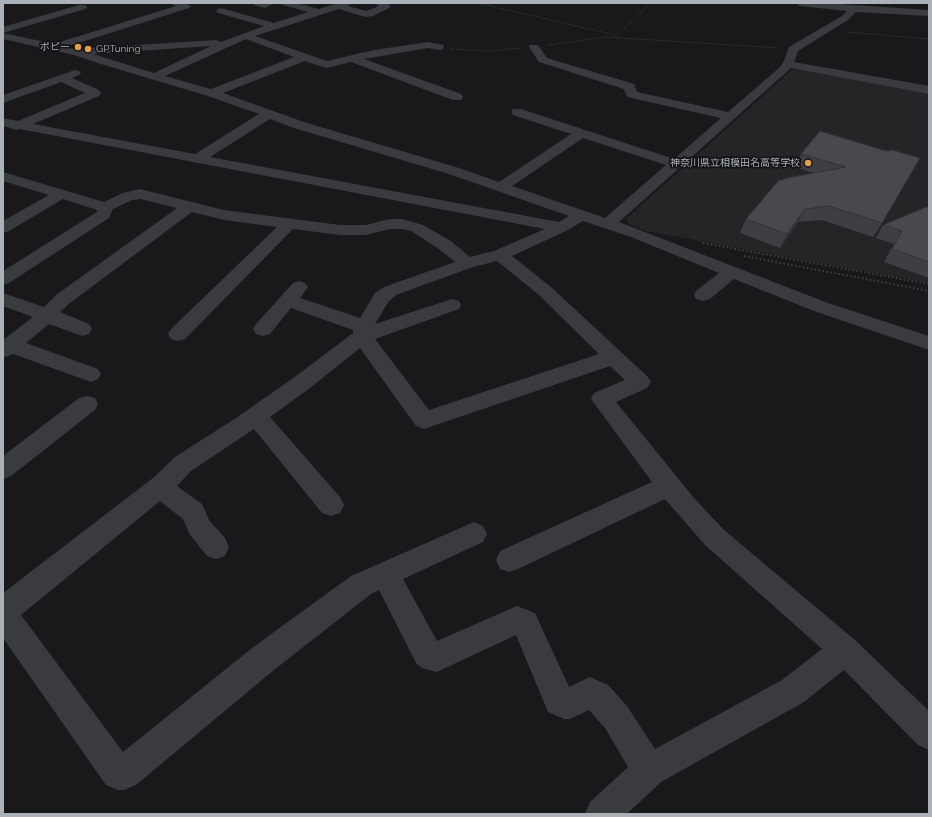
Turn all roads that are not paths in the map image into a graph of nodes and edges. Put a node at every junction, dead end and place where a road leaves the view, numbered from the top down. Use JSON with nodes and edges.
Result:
{"nodes":[{"id":1,"x":70,"y":3,"type":"edge"},
{"id":2,"x":174,"y":3,"type":"edge"},
{"id":3,"x":257,"y":3,"type":"edge"},
{"id":4,"x":269,"y":3,"type":"edge"},
{"id":5,"x":286,"y":3,"type":"edge"},
{"id":6,"x":380,"y":3,"type":"edge"},
{"id":7,"x":800,"y":3,"type":"edge"},
{"id":8,"x":343,"y":5,"type":"edge"},
{"id":9,"x":854,"y":8,"type":"junction"},
{"id":10,"x":319,"y":12,"type":"junction"},
{"id":11,"x":929,"y":13,"type":"edge"},
{"id":12,"x":37,"y":20,"type":"junction"},
{"id":13,"x":57,"y":25,"type":"dead end"},
{"id":14,"x":275,"y":26,"type":"junction"},
{"id":15,"x":263,"y":30,"type":"junction"},
{"id":16,"x":4,"y":35,"type":"edge"},
{"id":17,"x":246,"y":36,"type":"junction"},
{"id":18,"x":54,"y":42,"type":"junction"},
{"id":19,"x":229,"y":42,"type":"junction"},
{"id":20,"x":439,"y":47,"type":"road end"},
{"id":21,"x":534,"y":47,"type":"road end"},
{"id":22,"x":77,"y":52,"type":"junction"},
{"id":23,"x":305,"y":57,"type":"junction"},
{"id":24,"x":351,"y":58,"type":"junction"},
{"id":25,"x":105,"y":62,"type":"junction"},
{"id":26,"x":788,"y":64,"type":"junction"},
{"id":27,"x":156,"y":76,"type":"junction"},
{"id":28,"x":62,"y":78,"type":"junction"},
{"id":29,"x":929,"y":90,"type":"edge"},
{"id":30,"x":212,"y":93,"type":"junction"},
{"id":31,"x":457,"y":97,"type":"dead end"},
{"id":32,"x":3,"y":99,"type":"edge"},
{"id":33,"x":517,"y":112,"type":"dead end"},
{"id":34,"x":268,"y":114,"type":"junction"},
{"id":35,"x":730,"y":116,"type":"junction"},
{"id":36,"x":3,"y":122,"type":"edge"},
{"id":37,"x":18,"y":125,"type":"junction"},
{"id":38,"x":3,"y":132,"type":"edge"},
{"id":39,"x":582,"y":133,"type":"junction"},
{"id":40,"x":198,"y":158,"type":"junction"},
{"id":41,"x":676,"y":164,"type":"junction"},
{"id":42,"x":3,"y":176,"type":"edge"},
{"id":43,"x":24,"y":183,"type":"junction"},
{"id":44,"x":501,"y":187,"type":"junction"},
{"id":45,"x":10,"y":190,"type":"dead end"},
{"id":46,"x":61,"y":194,"type":"junction"},
{"id":47,"x":105,"y":207,"type":"junction"},
{"id":48,"x":189,"y":207,"type":"junction"},
{"id":49,"x":582,"y":215,"type":"junction"},
{"id":50,"x":290,"y":223,"type":"junction"},
{"id":51,"x":608,"y":224,"type":"junction"},
{"id":52,"x":562,"y":226,"type":"junction"},
{"id":53,"x":3,"y":228,"type":"edge"},
{"id":54,"x":500,"y":255,"type":"junction"},
{"id":55,"x":467,"y":263,"type":"junction"},
{"id":56,"x":732,"y":272,"type":"junction"},
{"id":57,"x":3,"y":279,"type":"edge"},
{"id":58,"x":703,"y":295,"type":"dead end"},
{"id":59,"x":3,"y":299,"type":"edge"},
{"id":60,"x":452,"y":304,"type":"dead end"},
{"id":61,"x":48,"y":315,"type":"junction"},
{"id":62,"x":82,"y":329,"type":"dead end"},
{"id":63,"x":263,"y":329,"type":"dead end"},
{"id":64,"x":363,"y":332,"type":"junction"},
{"id":65,"x":178,"y":334,"type":"dead end"},
{"id":66,"x":929,"y":343,"type":"edge"},
{"id":67,"x":6,"y":348,"type":"edge"},
{"id":68,"x":614,"y":357,"type":"junction"},
{"id":69,"x":91,"y":374,"type":"dead end"},
{"id":70,"x":87,"y":404,"type":"dead end"},
{"id":71,"x":256,"y":416,"type":"junction"},
{"id":72,"x":3,"y":469,"type":"edge"},
{"id":73,"x":669,"y":486,"type":"junction"},
{"id":74,"x":159,"y":487,"type":"junction"},
{"id":75,"x":331,"y":505,"type":"dead end"},
{"id":76,"x":474,"y":534,"type":"dead end"},
{"id":77,"x":216,"y":547,"type":"dead end"},
{"id":78,"x":509,"y":560,"type":"dead end"},
{"id":79,"x":386,"y":574,"type":"junction"},
{"id":80,"x":3,"y":613,"type":"edge"},
{"id":81,"x":845,"y":650,"type":"junction"},
{"id":82,"x":929,"y":734,"type":"edge"},
{"id":83,"x":649,"y":770,"type":"junction"},
{"id":84,"x":602,"y":814,"type":"edge"}],
"edges":[{"from":1,"to":12,"type":"street"},
{"from":2,"to":18,"type":"street"},
{"from":3,"to":4,"type":"street"},
{"from":5,"to":10,"type":"street"},
{"from":6,"to":8,"type":"street"},
{"from":7,"to":9,"type":"street"},
{"from":8,"to":10,"type":"street"},
{"from":9,"to":11,"type":"street"},
{"from":9,"to":26,"type":"street"},
{"from":10,"to":14,"type":"street"},
{"from":12,"to":13,"type":"street"},
{"from":12,"to":16,"type":"street"},
{"from":14,"to":15,"type":"street"},
{"from":14,"to":15,"type":"street"},
{"from":15,"to":17,"type":"street"},
{"from":16,"to":18,"type":"street"},
{"from":17,"to":19,"type":"street"},
{"from":17,"to":23,"type":"street"},
{"from":18,"to":22,"type":"street"},
{"from":19,"to":22,"type":"street"},
{"from":19,"to":27,"type":"street"},
{"from":20,"to":24,"type":"street"},
{"from":21,"to":35,"type":"street"},
{"from":22,"to":25,"type":"street"},
{"from":23,"to":24,"type":"street"},
{"from":23,"to":30,"type":"street"},
{"from":24,"to":31,"type":"street"},
{"from":25,"to":27,"type":"street"},
{"from":25,"to":28,"type":"street"},
{"from":26,"to":29,"type":"street"},
{"from":26,"to":35,"type":"street"},
{"from":27,"to":30,"type":"street"},
{"from":28,"to":32,"type":"street"},
{"from":28,"to":37,"type":"street"},
{"from":30,"to":34,"type":"street"},
{"from":33,"to":39,"type":"street"},
{"from":34,"to":40,"type":"street"},
{"from":34,"to":44,"type":"street"},
{"from":35,"to":41,"type":"street"},
{"from":36,"to":37,"type":"street"},
{"from":37,"to":38,"type":"street"},
{"from":37,"to":40,"type":"street"},
{"from":39,"to":41,"type":"street"},
{"from":39,"to":44,"type":"street"},
{"from":40,"to":52,"type":"street"},
{"from":41,"to":51,"type":"street"},
{"from":42,"to":43,"type":"street"},
{"from":43,"to":45,"type":"street"},
{"from":43,"to":46,"type":"street"},
{"from":44,"to":49,"type":"street"},
{"from":46,"to":47,"type":"street"},
{"from":46,"to":53,"type":"street"},
{"from":47,"to":48,"type":"street"},
{"from":47,"to":57,"type":"street"},
{"from":48,"to":50,"type":"street"},
{"from":48,"to":61,"type":"street"},
{"from":49,"to":51,"type":"street"},
{"from":49,"to":52,"type":"street"},
{"from":50,"to":55,"type":"street"},
{"from":50,"to":65,"type":"street"},
{"from":51,"to":56,"type":"street"},
{"from":52,"to":54,"type":"street"},
{"from":54,"to":55,"type":"street"},
{"from":54,"to":68,"type":"street"},
{"from":55,"to":64,"type":"street"},
{"from":56,"to":58,"type":"street"},
{"from":56,"to":66,"type":"street"},
{"from":59,"to":61,"type":"street"},
{"from":60,"to":64,"type":"street"},
{"from":61,"to":62,"type":"street"},
{"from":61,"to":67,"type":"street"},
{"from":63,"to":64,"type":"street"},
{"from":64,"to":68,"type":"street"},
{"from":64,"to":71,"type":"street"},
{"from":67,"to":69,"type":"street"},
{"from":68,"to":73,"type":"street"},
{"from":70,"to":72,"type":"street"},
{"from":71,"to":74,"type":"street"},
{"from":71,"to":75,"type":"street"},
{"from":73,"to":78,"type":"street"},
{"from":73,"to":81,"type":"street"},
{"from":74,"to":77,"type":"street"},
{"from":74,"to":80,"type":"street"},
{"from":76,"to":79,"type":"street"},
{"from":79,"to":80,"type":"street"},
{"from":79,"to":83,"type":"street"},
{"from":81,"to":82,"type":"street"},
{"from":81,"to":83,"type":"street"},
{"from":83,"to":84,"type":"street"}]}
